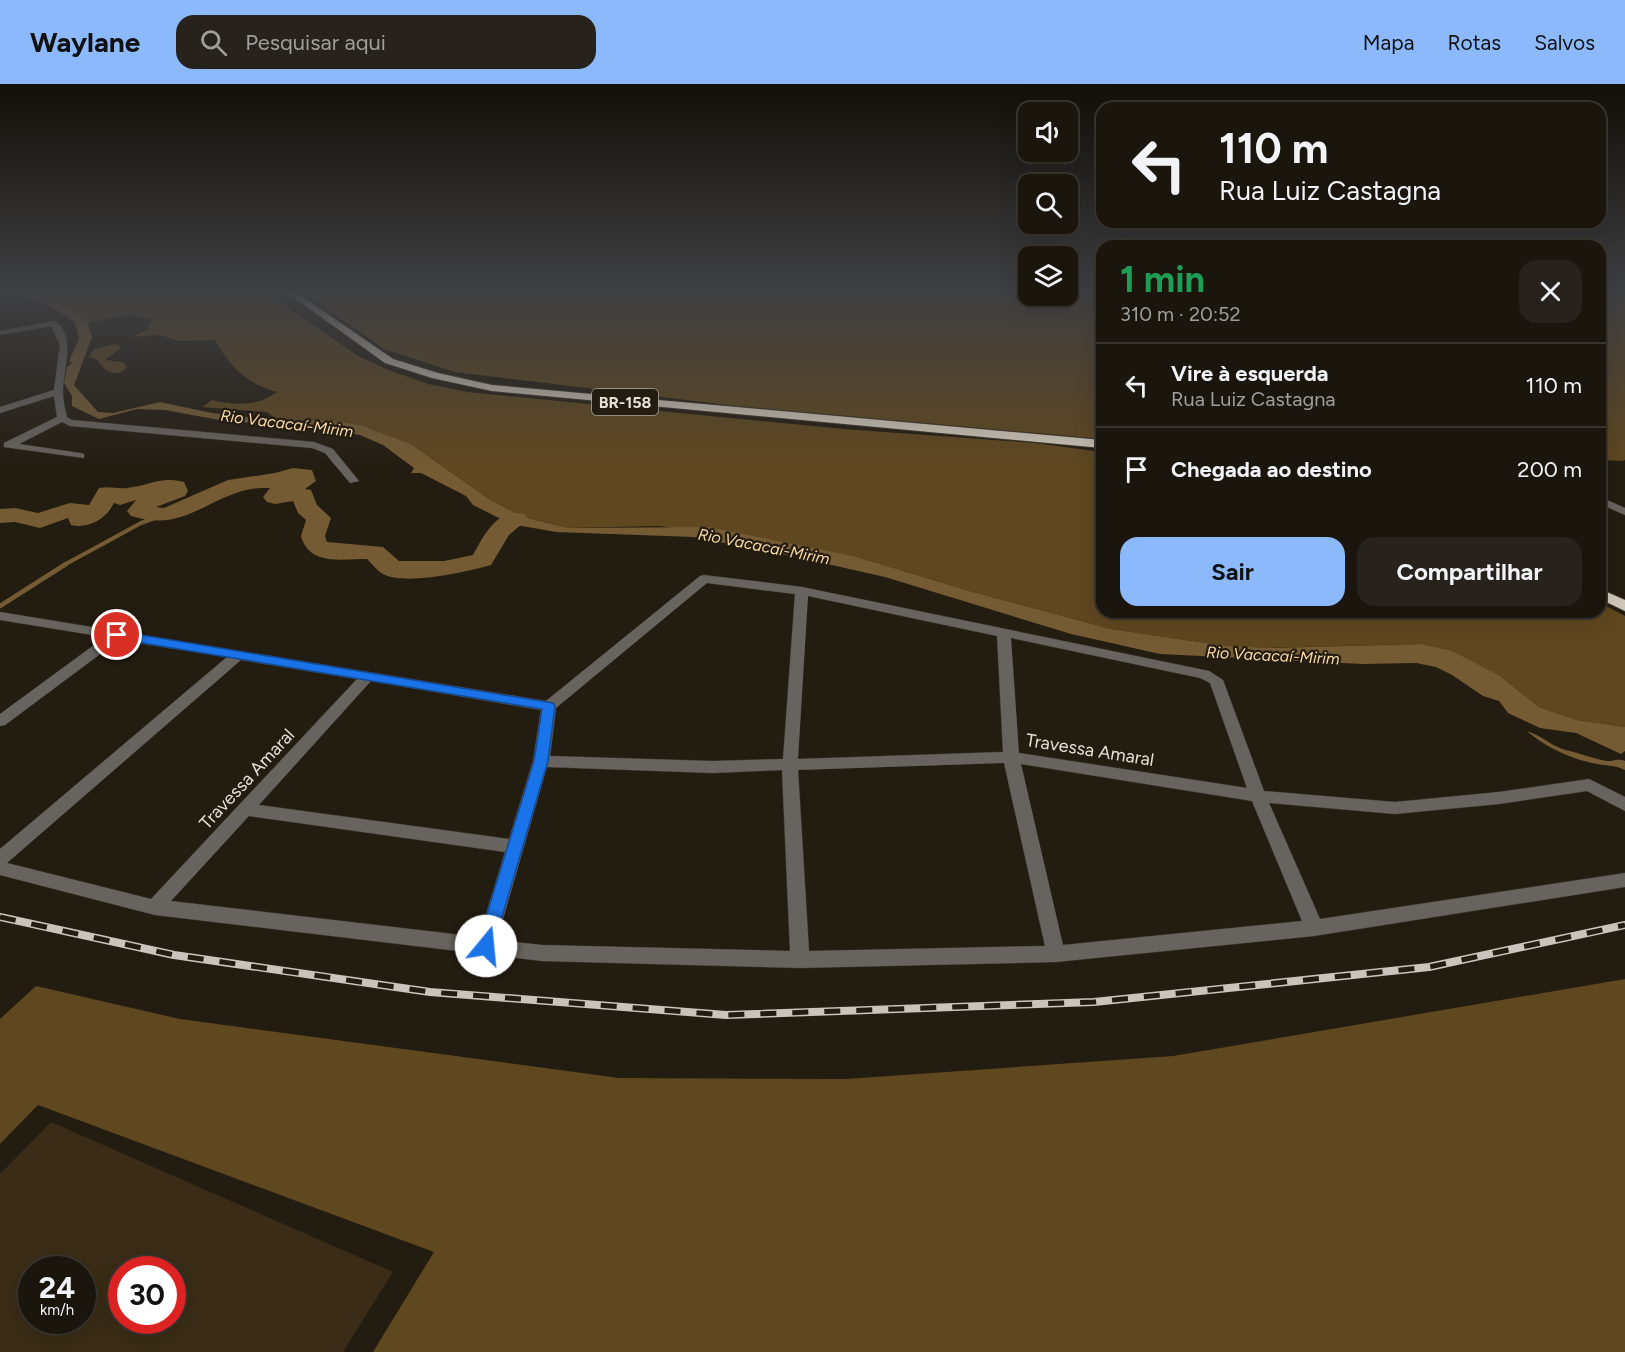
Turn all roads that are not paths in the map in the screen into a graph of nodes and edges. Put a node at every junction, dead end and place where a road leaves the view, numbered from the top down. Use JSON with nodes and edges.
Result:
{"nodes":[{"id":1,"x":63,"y":350,"type":"edge"},
{"id":2,"x":374,"y":350,"type":"edge"},
{"id":3,"x":58,"y":392,"type":"junction"},
{"id":4,"x":0,"y":410,"type":"edge"},
{"id":5,"x":62,"y":418,"type":"junction"},
{"id":6,"x":1096,"y":443,"type":"edge"},
{"id":7,"x":80,"y":456,"type":"dead end"},
{"id":8,"x":354,"y":481,"type":"dead end"},
{"id":9,"x":1606,"y":503,"type":"edge"},
{"id":10,"x":1625,"y":512,"type":"edge"},
{"id":11,"x":802,"y":591,"type":"junction"},
{"id":12,"x":1606,"y":596,"type":"edge"},
{"id":13,"x":1625,"y":606,"type":"edge"},
{"id":14,"x":0,"y":616,"type":"edge"},
{"id":15,"x":1004,"y":631,"type":"junction"},
{"id":16,"x":117,"y":635,"type":"junction"},
{"id":17,"x":238,"y":655,"type":"junction"},
{"id":18,"x":368,"y":676,"type":"junction"},
{"id":19,"x":549,"y":706,"type":"junction"},
{"id":20,"x":0,"y":721,"type":"edge"},
{"id":21,"x":1011,"y":757,"type":"junction"},
{"id":22,"x":541,"y":761,"type":"junction"},
{"id":23,"x":790,"y":765,"type":"junction"},
{"id":24,"x":1258,"y":796,"type":"junction"},
{"id":25,"x":1625,"y":805,"type":"edge"},
{"id":26,"x":246,"y":809,"type":"junction"},
{"id":27,"x":515,"y":847,"type":"junction"},
{"id":28,"x":0,"y":859,"type":"edge"},
{"id":29,"x":0,"y":868,"type":"edge"},
{"id":30,"x":1625,"y":880,"type":"edge"},
{"id":31,"x":155,"y":907,"type":"junction"},
{"id":32,"x":1314,"y":928,"type":"junction"},
{"id":33,"x":486,"y":946,"type":"junction"},
{"id":34,"x":1056,"y":954,"type":"junction"},
{"id":35,"x":800,"y":960,"type":"junction"}],
"edges":[{"from":1,"to":3,"type":"street"},
{"from":2,"to":6,"type":"highway","number":"BR-158"},
{"from":3,"to":4,"type":"street"},
{"from":3,"to":5,"type":"street"},
{"from":5,"to":7,"type":"street"},
{"from":5,"to":8,"type":"street"},
{"from":9,"to":10,"type":"street"},
{"from":11,"to":15,"type":"street"},
{"from":11,"to":19,"type":"street"},
{"from":11,"to":23,"type":"street"},
{"from":12,"to":13,"type":"highway"},
{"from":14,"to":16,"type":"street"},
{"from":15,"to":21,"type":"street"},
{"from":15,"to":24,"type":"street"},
{"from":16,"to":17,"type":"street"},
{"from":16,"to":20,"type":"street"},
{"from":17,"to":18,"type":"street"},
{"from":17,"to":28,"type":"street"},
{"from":18,"to":19,"type":"street"},
{"from":18,"to":26,"type":"street","name":"Travessa Amaral"},
{"from":19,"to":22,"type":"street"},
{"from":21,"to":23,"type":"street","name":"Travessa Amaral"},
{"from":21,"to":24,"type":"street","name":"Travessa Amaral"},
{"from":21,"to":34,"type":"street"},
{"from":22,"to":23,"type":"street","name":"Travessa Amaral"},
{"from":22,"to":27,"type":"street"},
{"from":23,"to":35,"type":"street"},
{"from":24,"to":25,"type":"street","name":"Travessa Amaral"},
{"from":24,"to":32,"type":"street"},
{"from":26,"to":27,"type":"street"},
{"from":26,"to":31,"type":"street","name":"Travessa Amaral"},
{"from":27,"to":33,"type":"street"},
{"from":29,"to":31,"type":"street"},
{"from":30,"to":32,"type":"street"},
{"from":31,"to":33,"type":"street"},
{"from":32,"to":34,"type":"street"},
{"from":33,"to":35,"type":"street"},
{"from":34,"to":35,"type":"street"}]}
